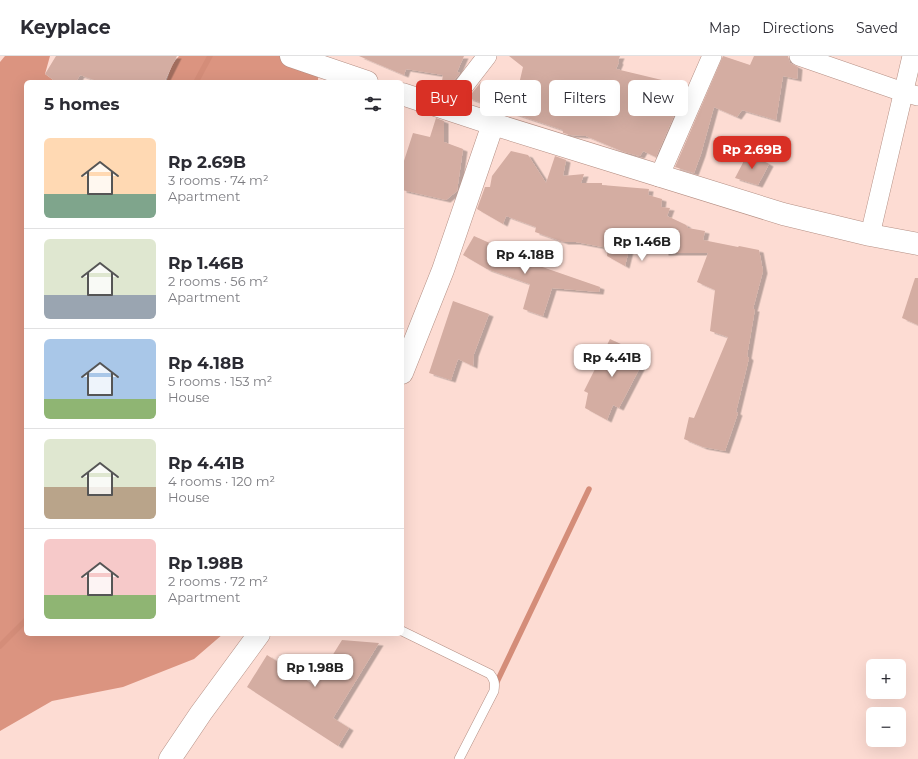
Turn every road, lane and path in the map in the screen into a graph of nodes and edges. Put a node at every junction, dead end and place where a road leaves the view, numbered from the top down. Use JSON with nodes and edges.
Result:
{"nodes":[{"id":1,"x":291,"y":56,"type":"edge"},
{"id":2,"x":486,"y":56,"type":"edge"},
{"id":3,"x":712,"y":56,"type":"edge"},
{"id":4,"x":799,"y":56,"type":"edge"},
{"id":5,"x":912,"y":56,"type":"edge"},
{"id":6,"x":361,"y":80,"type":"edge"},
{"id":7,"x":468,"y":80,"type":"edge"},
{"id":8,"x":910,"y":94,"type":"edge"},
{"id":9,"x":404,"y":95,"type":"edge"},
{"id":10,"x":416,"y":99,"type":"edge"},
{"id":11,"x":468,"y":116,"type":"edge"},
{"id":12,"x":493,"y":124,"type":"junction"},
{"id":13,"x":659,"y":177,"type":"junction"},
{"id":14,"x":870,"y":235,"type":"junction"},
{"id":15,"x":918,"y":244,"type":"edge"},
{"id":16,"x":404,"y":368,"type":"edge"},
{"id":17,"x":404,"y":632,"type":"edge"},
{"id":18,"x":258,"y":636,"type":"edge"},
{"id":19,"x":170,"y":759,"type":"edge"},
{"id":20,"x":459,"y":759,"type":"edge"}],
"edges":[{"from":1,"to":6,"type":"main road"},
{"from":2,"to":7,"type":"street"},
{"from":3,"to":13,"type":"street"},
{"from":4,"to":8,"type":"street"},
{"from":5,"to":8,"type":"street"},
{"from":8,"to":14,"type":"street"},
{"from":9,"to":10,"type":"main road"},
{"from":11,"to":12,"type":"main road"},
{"from":12,"to":13,"type":"main road"},
{"from":12,"to":16,"type":"main road"},
{"from":13,"to":14,"type":"main road"},
{"from":14,"to":15,"type":"main road"},
{"from":17,"to":20,"type":"lane"},
{"from":18,"to":19,"type":"main road"}]}
